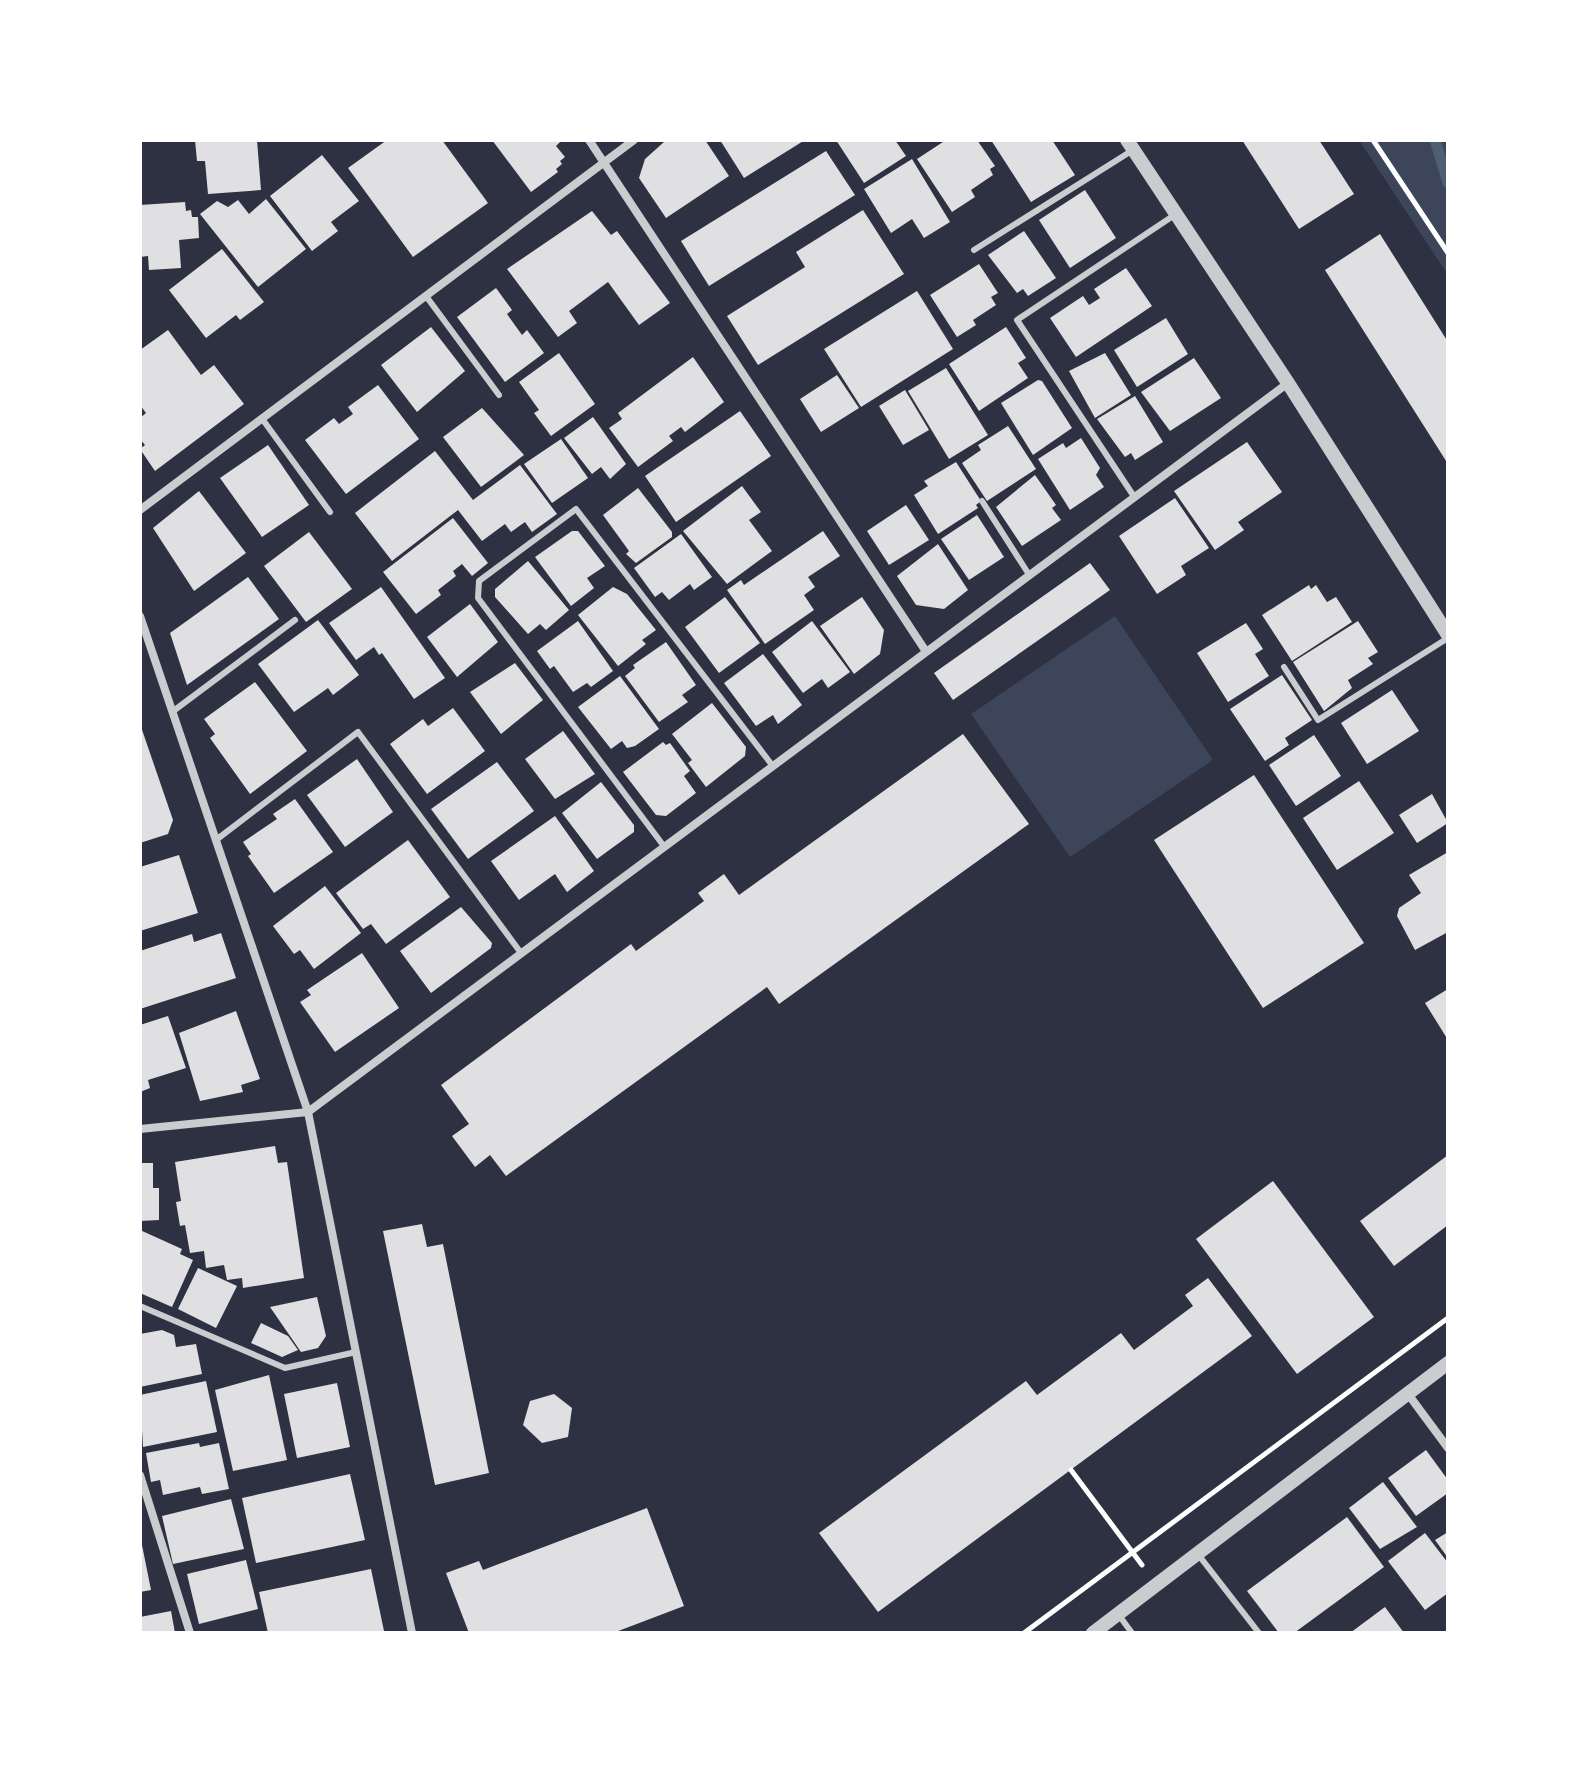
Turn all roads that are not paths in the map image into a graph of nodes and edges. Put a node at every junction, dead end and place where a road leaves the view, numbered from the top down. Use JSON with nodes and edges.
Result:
{"nodes":[{"id":1,"x":589,"y":140,"type":"edge"},
{"id":2,"x":634,"y":140,"type":"edge"},
{"id":3,"x":1130,"y":145,"type":"edge"},
{"id":4,"x":604,"y":163,"type":"junction"},
{"id":5,"x":1176,"y":214,"type":"junction"},
{"id":6,"x":974,"y":250,"type":"dead end"},
{"id":7,"x":426,"y":296,"type":"junction"},
{"id":8,"x":1288,"y":383,"type":"junction"},
{"id":9,"x":499,"y":395,"type":"dead end"},
{"id":10,"x":263,"y":420,"type":"junction"},
{"id":11,"x":1133,"y":495,"type":"junction"},
{"id":12,"x":982,"y":501,"type":"dead end"},
{"id":13,"x":140,"y":510,"type":"edge"},
{"id":14,"x":330,"y":512,"type":"dead end"},
{"id":15,"x":1028,"y":573,"type":"junction"},
{"id":16,"x":140,"y":616,"type":"edge"},
{"id":17,"x":295,"y":620,"type":"dead end"},
{"id":18,"x":1448,"y":636,"type":"edge"},
{"id":19,"x":925,"y":650,"type":"junction"},
{"id":20,"x":1284,"y":667,"type":"dead end"},
{"id":21,"x":172,"y":712,"type":"junction"},
{"id":22,"x":772,"y":765,"type":"junction"},
{"id":23,"x":216,"y":840,"type":"junction"},
{"id":24,"x":663,"y":845,"type":"junction"},
{"id":25,"x":521,"y":953,"type":"junction"},
{"id":26,"x":308,"y":1112,"type":"junction"},
{"id":27,"x":140,"y":1129,"type":"edge"},
{"id":28,"x":140,"y":1306,"type":"edge"},
{"id":29,"x":356,"y":1352,"type":"junction"},
{"id":30,"x":1448,"y":1363,"type":"edge"},
{"id":31,"x":1408,"y":1394,"type":"junction"},
{"id":32,"x":1448,"y":1448,"type":"edge"},
{"id":33,"x":140,"y":1475,"type":"edge"},
{"id":34,"x":1197,"y":1553,"type":"junction"},
{"id":35,"x":1118,"y":1614,"type":"junction"},
{"id":36,"x":190,"y":1633,"type":"edge"},
{"id":37,"x":412,"y":1633,"type":"edge"},
{"id":38,"x":1093,"y":1633,"type":"edge"},
{"id":39,"x":1132,"y":1633,"type":"edge"},
{"id":40,"x":1259,"y":1633,"type":"edge"}],
"edges":[{"from":1,"to":4,"type":"street"},
{"from":2,"to":4,"type":"street"},
{"from":3,"to":5,"type":"street"},
{"from":3,"to":6,"type":"lane"},
{"from":4,"to":7,"type":"street"},
{"from":4,"to":19,"type":"street"},
{"from":5,"to":8,"type":"street"},
{"from":5,"to":11,"type":"lane"},
{"from":7,"to":9,"type":"lane"},
{"from":7,"to":10,"type":"street"},
{"from":8,"to":11,"type":"street"},
{"from":8,"to":18,"type":"street"},
{"from":10,"to":13,"type":"street"},
{"from":10,"to":14,"type":"lane"},
{"from":11,"to":15,"type":"street"},
{"from":12,"to":15,"type":"lane"},
{"from":15,"to":19,"type":"street"},
{"from":16,"to":21,"type":"street"},
{"from":17,"to":21,"type":"lane"},
{"from":18,"to":20,"type":"lane"},
{"from":19,"to":22,"type":"street"},
{"from":21,"to":23,"type":"street"},
{"from":22,"to":24,"type":"street"},
{"from":22,"to":24,"type":"lane"},
{"from":23,"to":25,"type":"lane"},
{"from":23,"to":26,"type":"street"},
{"from":24,"to":25,"type":"street"},
{"from":25,"to":26,"type":"street"},
{"from":26,"to":27,"type":"street"},
{"from":26,"to":29,"type":"street"},
{"from":28,"to":29,"type":"lane"},
{"from":29,"to":37,"type":"street"},
{"from":30,"to":31,"type":"street"},
{"from":31,"to":32,"type":"street"},
{"from":31,"to":34,"type":"street"},
{"from":33,"to":36,"type":"street"},
{"from":34,"to":35,"type":"street"},
{"from":34,"to":40,"type":"lane"},
{"from":35,"to":38,"type":"street"},
{"from":35,"to":39,"type":"lane"}]}
